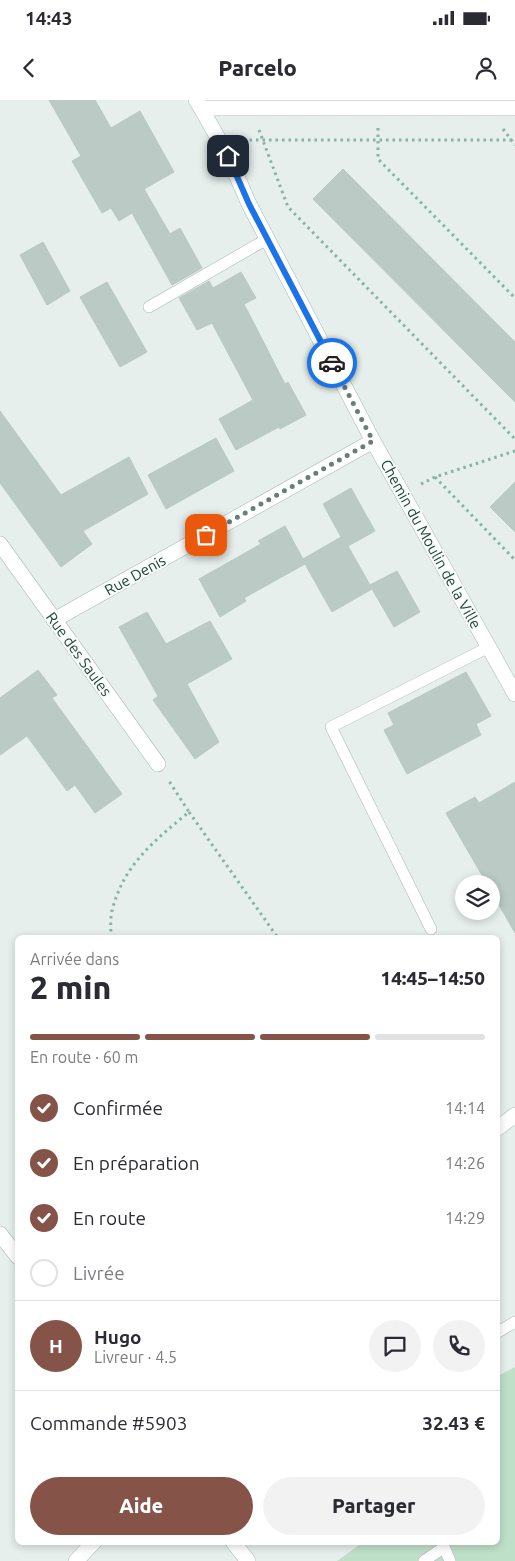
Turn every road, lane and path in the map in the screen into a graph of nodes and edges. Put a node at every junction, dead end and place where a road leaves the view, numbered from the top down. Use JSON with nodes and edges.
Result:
{"nodes":[{"id":1,"x":199,"y":104,"type":"edge"},
{"id":2,"x":416,"y":104,"type":"edge"},
{"id":3,"x":251,"y":108,"type":"junction"},
{"id":4,"x":379,"y":108,"type":"junction"},
{"id":5,"x":515,"y":108,"type":"edge"},
{"id":6,"x":219,"y":140,"type":"junction"},
{"id":7,"x":263,"y":140,"type":"junction"},
{"id":8,"x":378,"y":140,"type":"junction"},
{"id":9,"x":515,"y":140,"type":"edge"},
{"id":10,"x":267,"y":239,"type":"junction"},
{"id":11,"x":515,"y":298,"type":"edge"},
{"id":12,"x":149,"y":306,"type":"dead end"},
{"id":13,"x":515,"y":439,"type":"edge"},
{"id":14,"x":373,"y":441,"type":"junction"},
{"id":15,"x":515,"y":451,"type":"edge"},
{"id":16,"x":435,"y":478,"type":"junction"},
{"id":17,"x":403,"y":494,"type":"junction"},
{"id":18,"x":0,"y":544,"type":"edge"},
{"id":19,"x":515,"y":560,"type":"edge"},
{"id":20,"x":54,"y":620,"type":"junction"},
{"id":21,"x":489,"y":647,"type":"junction"},
{"id":22,"x":515,"y":694,"type":"edge"},
{"id":23,"x":158,"y":764,"type":"joint"},
{"id":24,"x":189,"y":812,"type":"junction"},
{"id":25,"x":431,"y":929,"type":"dead end"},
{"id":26,"x":110,"y":935,"type":"edge"},
{"id":27,"x":276,"y":935,"type":"edge"},
{"id":28,"x":515,"y":1115,"type":"edge"},
{"id":29,"x":500,"y":1126,"type":"edge"},
{"id":30,"x":0,"y":1234,"type":"edge"},
{"id":31,"x":15,"y":1253,"type":"edge"},
{"id":32,"x":515,"y":1322,"type":"edge"},
{"id":33,"x":500,"y":1331,"type":"edge"},
{"id":34,"x":91,"y":1545,"type":"edge"},
{"id":35,"x":235,"y":1545,"type":"edge"},
{"id":36,"x":443,"y":1545,"type":"edge"},
{"id":37,"x":76,"y":1561,"type":"edge"},
{"id":38,"x":248,"y":1561,"type":"edge"},
{"id":39,"x":424,"y":1561,"type":"edge"},
{"id":40,"x":450,"y":1561,"type":"edge"}],
"edges":[{"from":1,"to":3,"type":"street"},
{"from":1,"to":6,"type":"street","name":"Chemin du Moulin de la Ville"},
{"from":2,"to":4,"type":"street"},
{"from":2,"to":5,"type":"street"},
{"from":3,"to":4,"type":"street"},
{"from":3,"to":7,"type":"path"},
{"from":4,"to":8,"type":"path"},
{"from":6,"to":7,"type":"path"},
{"from":6,"to":10,"type":"street","name":"Chemin du Moulin de la Ville"},
{"from":7,"to":8,"type":"path"},
{"from":7,"to":13,"type":"path"},
{"from":8,"to":9,"type":"path"},
{"from":8,"to":11,"type":"path"},
{"from":10,"to":12,"type":"lane"},
{"from":10,"to":14,"type":"street","name":"Chemin du Moulin de la Ville"},
{"from":14,"to":17,"type":"street","name":"Chemin du Moulin de la Ville"},
{"from":14,"to":20,"type":"street","name":"Rue Denis"},
{"from":15,"to":16,"type":"path"},
{"from":16,"to":17,"type":"path"},
{"from":16,"to":19,"type":"path"},
{"from":17,"to":21,"type":"street","name":"Chemin du Moulin de la Ville"},
{"from":18,"to":20,"type":"street","name":"Rue des Saules"},
{"from":20,"to":23,"type":"street","name":"Rue des Saules"},
{"from":21,"to":22,"type":"street","name":"Chemin du Moulin de la Ville"},
{"from":21,"to":25,"type":"lane"},
{"from":23,"to":24,"type":"path"},
{"from":24,"to":26,"type":"path"},
{"from":24,"to":27,"type":"path"},
{"from":28,"to":29,"type":"street"},
{"from":30,"to":31,"type":"street"},
{"from":32,"to":33,"type":"lane"},
{"from":34,"to":37,"type":"street"},
{"from":35,"to":38,"type":"street"},
{"from":36,"to":39,"type":"lane"},
{"from":36,"to":40,"type":"lane"}]}
